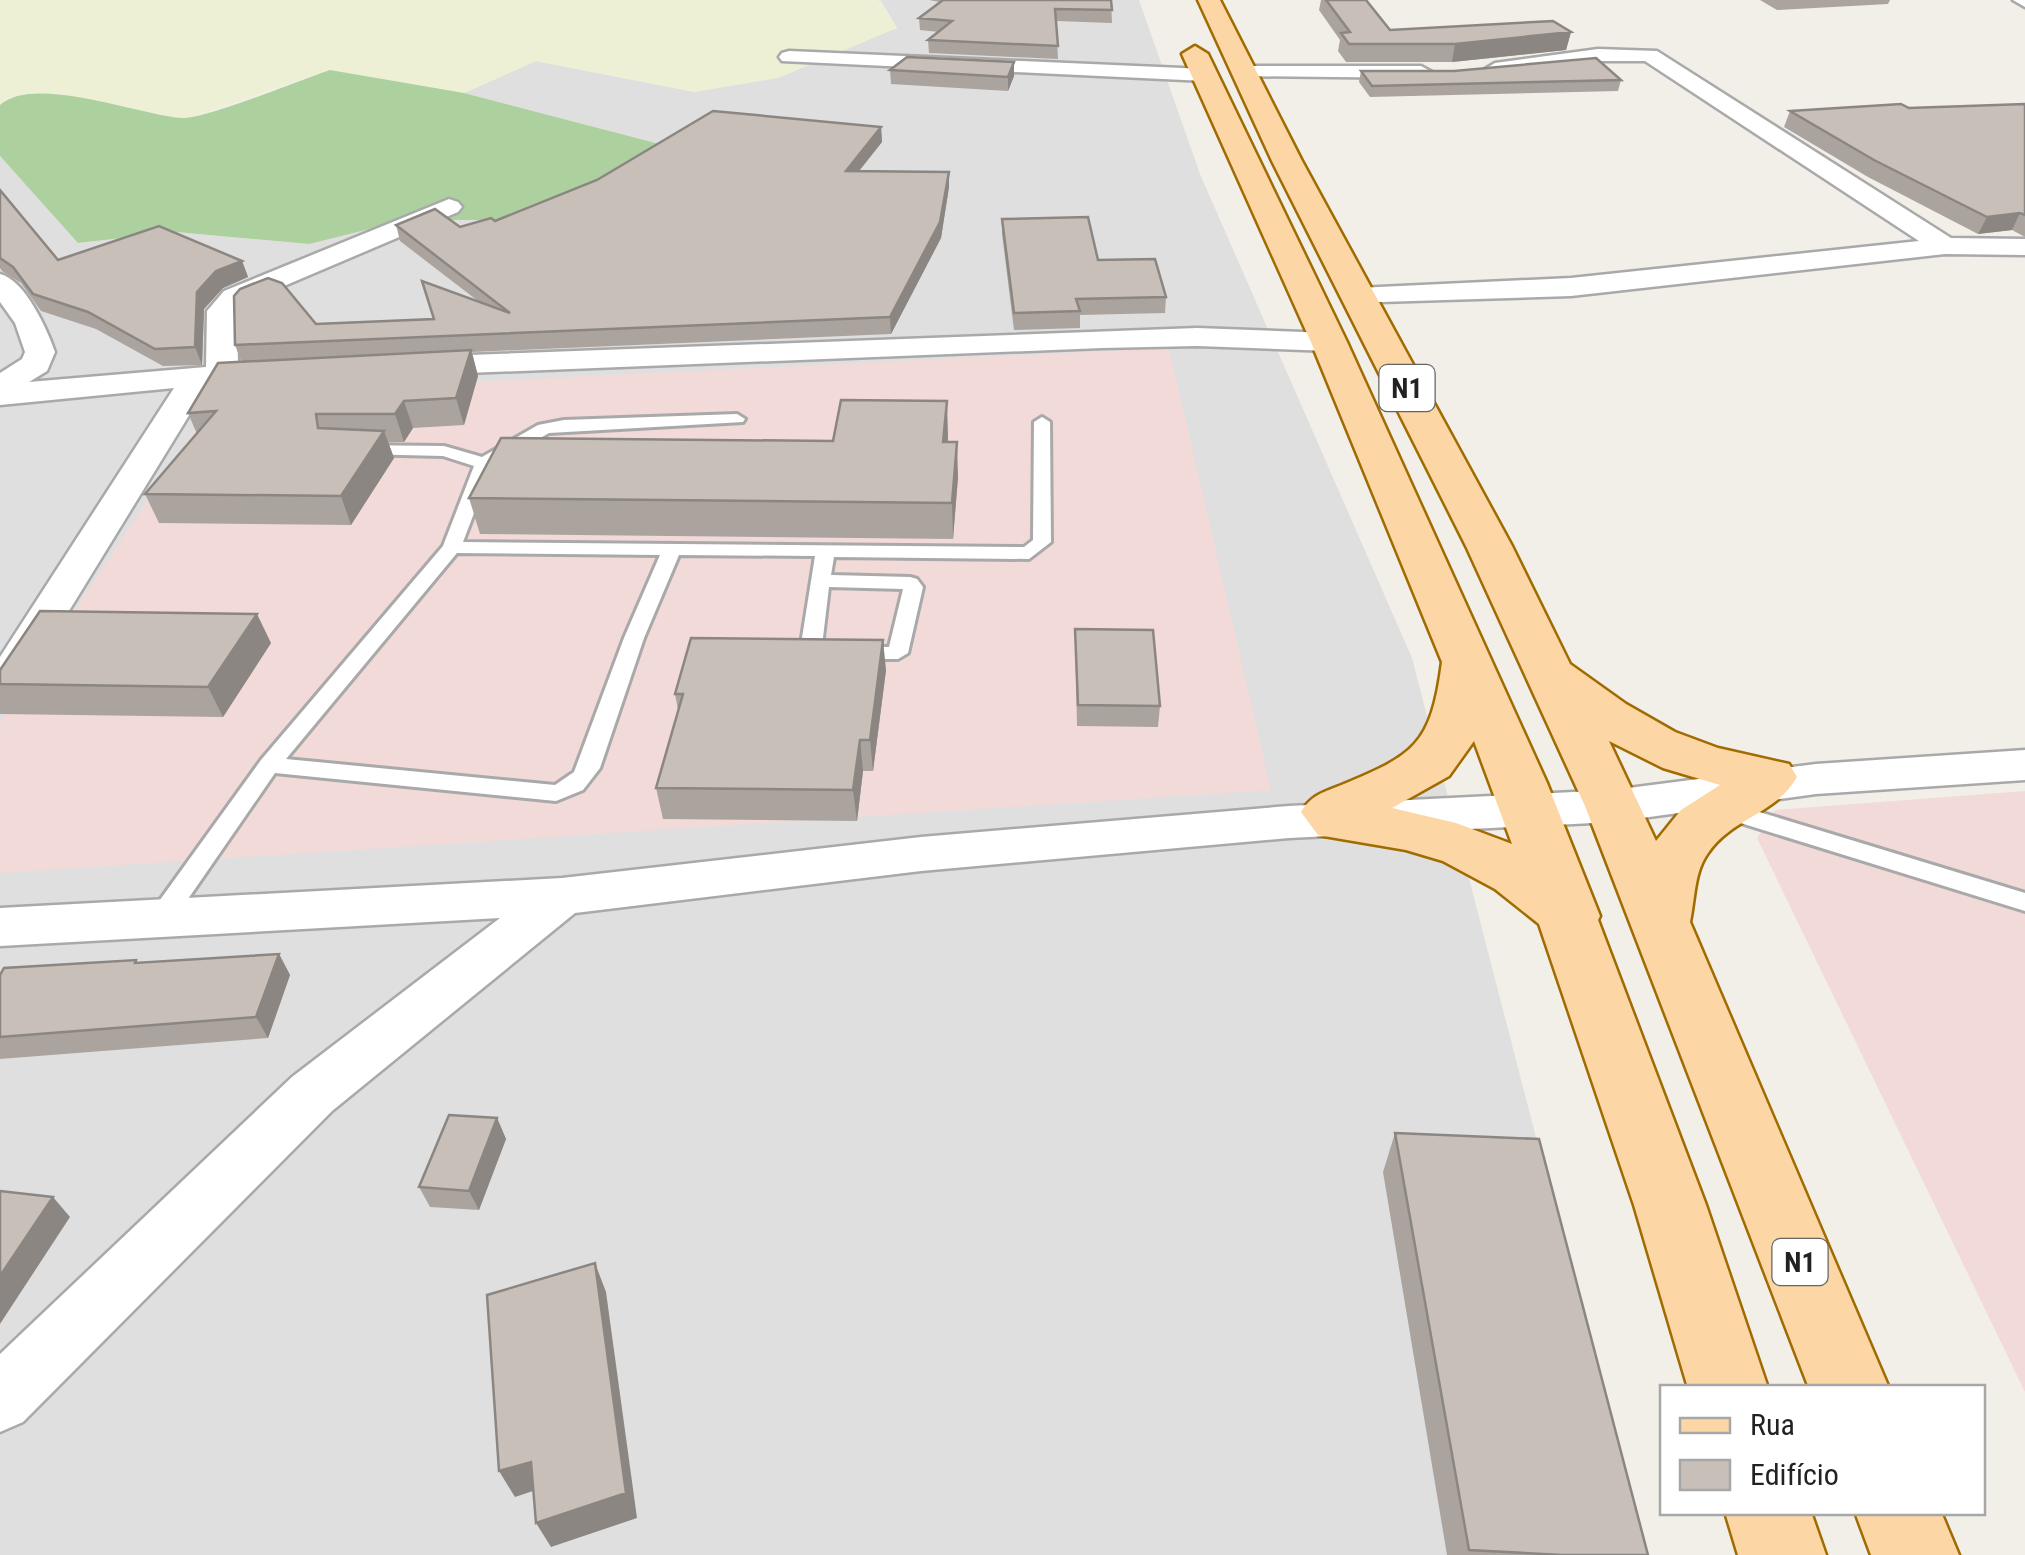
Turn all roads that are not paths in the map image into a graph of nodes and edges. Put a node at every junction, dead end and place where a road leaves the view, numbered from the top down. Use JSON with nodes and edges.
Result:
{"nodes":[{"id":1,"x":1174,"y":0,"type":"edge"},
{"id":2,"x":1209,"y":0,"type":"edge"},
{"id":3,"x":790,"y":57,"type":"dead end"},
{"id":4,"x":1224,"y":74,"type":"junction"},
{"id":5,"x":449,"y":207,"type":"dead end"},
{"id":6,"x":1945,"y":246,"type":"junction"},
{"id":7,"x":2025,"y":247,"type":"edge"},
{"id":8,"x":0,"y":282,"type":"edge"},
{"id":9,"x":1358,"y":297,"type":"junction"},
{"id":10,"x":1330,"y":342,"type":"junction"},
{"id":11,"x":393,"y":367,"type":"edge"},
{"id":12,"x":298,"y":372,"type":"edge"},
{"id":13,"x":209,"y":377,"type":"junction"},
{"id":14,"x":0,"y":387,"type":"edge"},
{"id":15,"x":0,"y":395,"type":"edge"},
{"id":16,"x":737,"y":418,"type":"dead end"},
{"id":17,"x":1042,"y":422,"type":"dead end"},
{"id":18,"x":335,"y":448,"type":"edge"},
{"id":19,"x":484,"y":463,"type":"junction"},
{"id":20,"x":452,"y":547,"type":"junction"},
{"id":21,"x":673,"y":547,"type":"junction"},
{"id":22,"x":825,"y":550,"type":"junction"},
{"id":23,"x":820,"y":581,"type":"junction"},
{"id":24,"x":1542,"y":661,"type":"junction"},
{"id":25,"x":1468,"y":662,"type":"junction"},
{"id":26,"x":0,"y":690,"type":"edge"},
{"id":27,"x":269,"y":765,"type":"junction"},
{"id":28,"x":2025,"y":765,"type":"edge"},
{"id":29,"x":1767,"y":788,"type":"junction"},
{"id":30,"x":1606,"y":793,"type":"junction"},
{"id":31,"x":1525,"y":797,"type":"junction"},
{"id":32,"x":1319,"y":818,"type":"junction"},
{"id":33,"x":562,"y":896,"type":"junction"},
{"id":34,"x":2025,"y":902,"type":"edge"},
{"id":35,"x":1570,"y":917,"type":"junction"},
{"id":36,"x":161,"y":918,"type":"junction"},
{"id":37,"x":1660,"y":920,"type":"junction"},
{"id":38,"x":0,"y":927,"type":"edge"},
{"id":39,"x":1727,"y":1385,"type":"edge"},
{"id":40,"x":1848,"y":1385,"type":"edge"},
{"id":41,"x":0,"y":1400,"type":"edge"},
{"id":42,"x":1769,"y":1515,"type":"edge"},
{"id":43,"x":1899,"y":1515,"type":"edge"},
{"id":44,"x":1782,"y":1555,"type":"edge"},
{"id":45,"x":1915,"y":1555,"type":"edge"}],
"edges":[{"from":1,"to":4,"type":"main road","number":"N1"},
{"from":2,"to":4,"type":"main road","number":"N1"},
{"from":3,"to":4,"type":"street"},
{"from":4,"to":6,"type":"street"},
{"from":4,"to":9,"type":"main road","number":"N1"},
{"from":4,"to":10,"type":"main road","number":"N1"},
{"from":5,"to":13,"type":"street"},
{"from":6,"to":7,"type":"street"},
{"from":6,"to":9,"type":"street"},
{"from":8,"to":14,"type":"street"},
{"from":9,"to":24,"type":"main road","number":"N1"},
{"from":10,"to":11,"type":"street"},
{"from":10,"to":25,"type":"main road","number":"N1"},
{"from":12,"to":13,"type":"street"},
{"from":13,"to":15,"type":"street"},
{"from":13,"to":26,"type":"street"},
{"from":16,"to":19,"type":"lane"},
{"from":17,"to":22,"type":"lane"},
{"from":18,"to":19,"type":"lane"},
{"from":19,"to":20,"type":"lane"},
{"from":20,"to":21,"type":"lane"},
{"from":20,"to":27,"type":"lane"},
{"from":21,"to":22,"type":"lane"},
{"from":21,"to":27,"type":"lane"},
{"from":22,"to":23,"type":"lane"},
{"from":23,"to":23,"type":"lane"},
{"from":24,"to":29,"type":"main road"},
{"from":24,"to":30,"type":"main road","number":"N1"},
{"from":25,"to":31,"type":"main road","number":"N1"},
{"from":25,"to":32,"type":"main road"},
{"from":27,"to":36,"type":"lane"},
{"from":28,"to":29,"type":"street"},
{"from":29,"to":30,"type":"street"},
{"from":29,"to":34,"type":"lane"},
{"from":29,"to":37,"type":"main road"},
{"from":30,"to":31,"type":"street"},
{"from":30,"to":37,"type":"main road","number":"N1"},
{"from":31,"to":32,"type":"street"},
{"from":31,"to":35,"type":"main road","number":"N1"},
{"from":32,"to":33,"type":"street"},
{"from":32,"to":35,"type":"main road"},
{"from":33,"to":36,"type":"street"},
{"from":33,"to":41,"type":"street"},
{"from":35,"to":39,"type":"main road","number":"N1"},
{"from":36,"to":38,"type":"street"},
{"from":37,"to":40,"type":"main road","number":"N1"},
{"from":42,"to":44,"type":"main road"},
{"from":43,"to":45,"type":"main road"}]}
